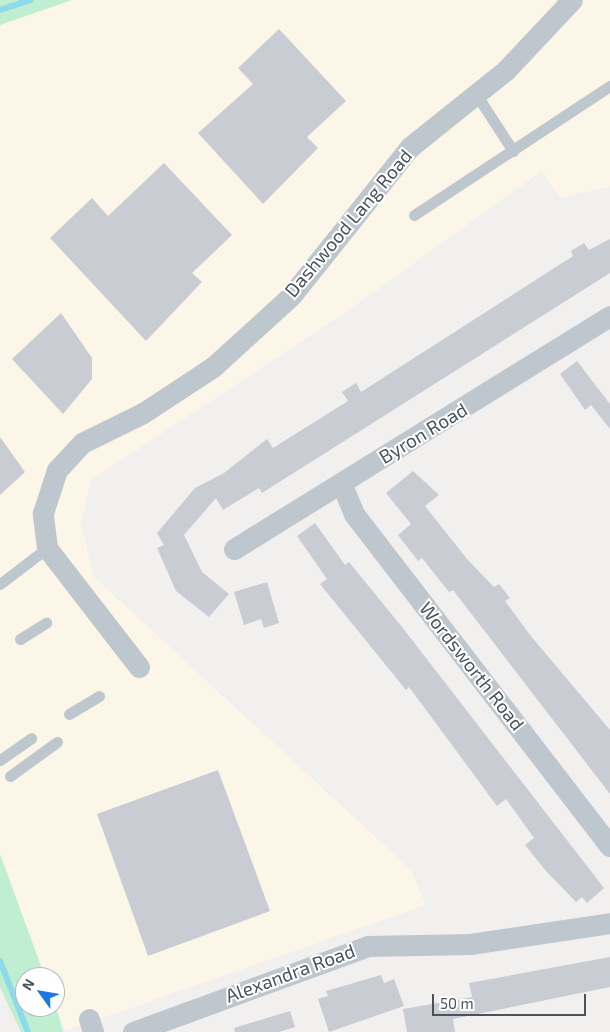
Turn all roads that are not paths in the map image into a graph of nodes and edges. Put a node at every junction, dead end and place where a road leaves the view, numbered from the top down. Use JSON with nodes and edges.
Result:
{"nodes":[{"id":1,"x":572,"y":0,"type":"edge"},
{"id":2,"x":610,"y":86,"type":"edge"},
{"id":3,"x":476,"y":94,"type":"junction"},
{"id":4,"x":513,"y":151,"type":"junction"},
{"id":5,"x":414,"y":215,"type":"dead end"},
{"id":6,"x":607,"y":323,"type":"edge"},
{"id":7,"x":341,"y":482,"type":"junction"},
{"id":8,"x":47,"y":548,"type":"junction"},
{"id":9,"x":234,"y":548,"type":"dead end"},
{"id":10,"x":0,"y":584,"type":"edge"},
{"id":11,"x":46,"y":623,"type":"dead end"},
{"id":12,"x":20,"y":640,"type":"dead end"},
{"id":13,"x":138,"y":667,"type":"dead end"},
{"id":14,"x":99,"y":696,"type":"dead end"},
{"id":15,"x":69,"y":714,"type":"dead end"},
{"id":16,"x":31,"y":738,"type":"dead end"},
{"id":17,"x":57,"y":742,"type":"dead end"},
{"id":18,"x":0,"y":760,"type":"edge"},
{"id":19,"x":10,"y":776,"type":"dead end"},
{"id":20,"x":610,"y":846,"type":"edge"},
{"id":21,"x":610,"y":923,"type":"edge"},
{"id":22,"x":133,"y":1032,"type":"edge"}],
"edges":[{"from":1,"to":3,"type":"street","name":"Dashwood Lang Road"},
{"from":2,"to":4,"type":"lane"},
{"from":3,"to":4,"type":"lane"},
{"from":3,"to":8,"type":"street","name":"Dashwood Lang Road"},
{"from":4,"to":5,"type":"lane"},
{"from":6,"to":7,"type":"street","name":"Byron Road"},
{"from":7,"to":9,"type":"street","name":"Byron Road"},
{"from":7,"to":20,"type":"street","name":"Wordsworth Road"},
{"from":8,"to":10,"type":"lane"},
{"from":8,"to":13,"type":"street"},
{"from":11,"to":12,"type":"lane"},
{"from":14,"to":15,"type":"lane"},
{"from":16,"to":18,"type":"lane"},
{"from":17,"to":19,"type":"lane"},
{"from":21,"to":22,"type":"street","name":"Alexandra Road"}]}
